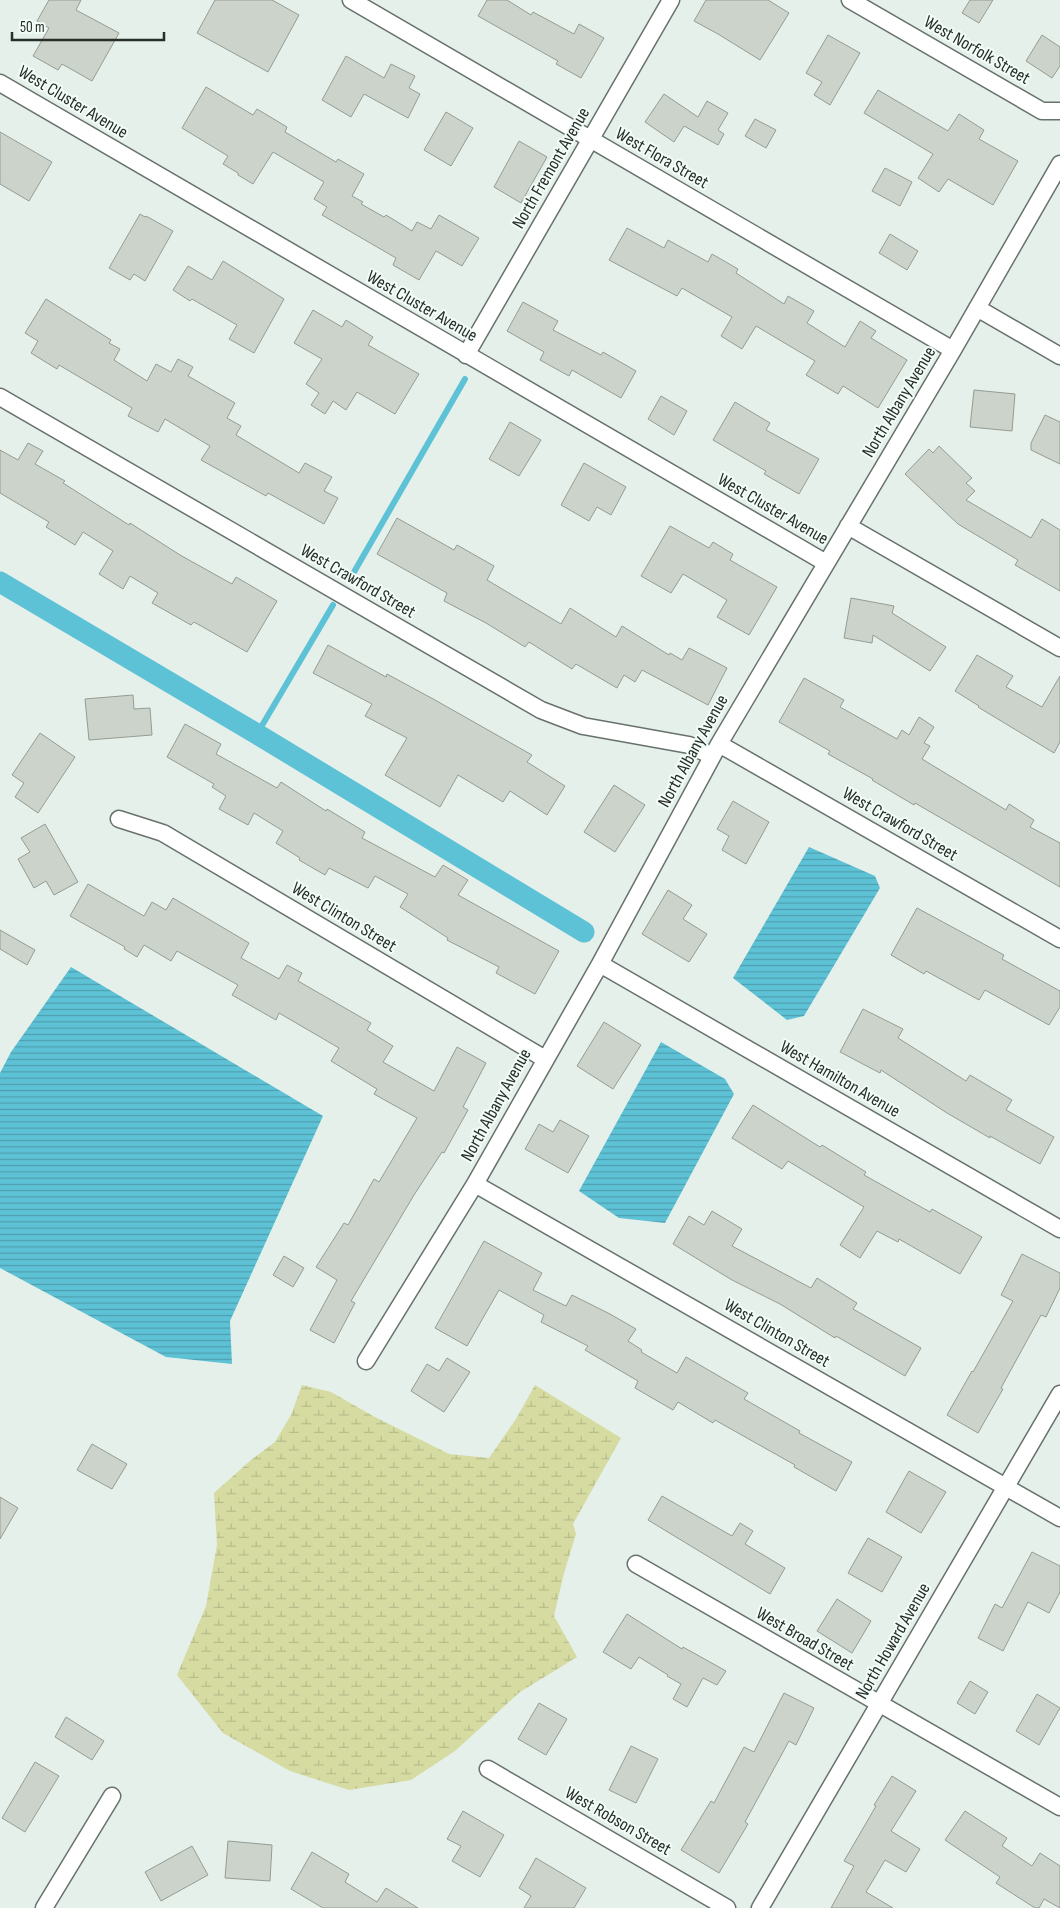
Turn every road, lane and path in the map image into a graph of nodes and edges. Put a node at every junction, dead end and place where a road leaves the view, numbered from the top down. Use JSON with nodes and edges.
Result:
{"nodes":[{"id":1,"x":351,"y":0,"type":"edge"},
{"id":2,"x":671,"y":0,"type":"edge"},
{"id":3,"x":850,"y":0,"type":"edge"},
{"id":4,"x":0,"y":82,"type":"edge"},
{"id":5,"x":1060,"y":110,"type":"edge"},
{"id":6,"x":590,"y":140,"type":"junction"},
{"id":7,"x":1060,"y":164,"type":"edge"},
{"id":8,"x":977,"y":308,"type":"junction"},
{"id":9,"x":953,"y":350,"type":"junction"},
{"id":10,"x":466,"y":355,"type":"junction"},
{"id":11,"x":1060,"y":356,"type":"edge"},
{"id":12,"x":0,"y":397,"type":"edge"},
{"id":13,"x":848,"y":526,"type":"junction"},
{"id":14,"x":826,"y":563,"type":"junction"},
{"id":15,"x":1060,"y":648,"type":"edge"},
{"id":16,"x":716,"y":750,"type":"junction"},
{"id":17,"x":120,"y":819,"type":"dead end"},
{"id":18,"x":1060,"y":939,"type":"edge"},
{"id":19,"x":600,"y":964,"type":"junction"},
{"id":20,"x":545,"y":1059,"type":"junction"},
{"id":21,"x":475,"y":1184,"type":"junction"},
{"id":22,"x":1060,"y":1229,"type":"edge"},
{"id":23,"x":366,"y":1361,"type":"dead end"},
{"id":24,"x":1060,"y":1394,"type":"edge"},
{"id":25,"x":1005,"y":1486,"type":"junction"},
{"id":26,"x":1060,"y":1518,"type":"edge"},
{"id":27,"x":636,"y":1564,"type":"dead end"},
{"id":28,"x":879,"y":1705,"type":"junction"},
{"id":29,"x":488,"y":1769,"type":"dead end"},
{"id":30,"x":112,"y":1796,"type":"dead end"},
{"id":31,"x":1060,"y":1807,"type":"edge"},
{"id":32,"x":44,"y":1908,"type":"edge"},
{"id":33,"x":727,"y":1908,"type":"edge"},
{"id":34,"x":760,"y":1908,"type":"edge"}],
"edges":[{"from":1,"to":6,"type":"street","name":"West Flora Street"},
{"from":2,"to":6,"type":"street","name":"North Fremont Avenue"},
{"from":3,"to":5,"type":"street","name":"West Norfolk Street"},
{"from":4,"to":10,"type":"street","name":"West Cluster Avenue"},
{"from":6,"to":9,"type":"street","name":"West Flora Street"},
{"from":6,"to":10,"type":"street","name":"North Fremont Avenue"},
{"from":7,"to":8,"type":"street","name":"North Albany Avenue"},
{"from":8,"to":9,"type":"street","name":"North Albany Avenue"},
{"from":8,"to":11,"type":"street"},
{"from":9,"to":13,"type":"street","name":"North Albany Avenue"},
{"from":10,"to":14,"type":"street","name":"West Cluster Avenue"},
{"from":12,"to":16,"type":"street","name":"West Crawford Street"},
{"from":13,"to":14,"type":"street","name":"North Albany Avenue"},
{"from":13,"to":15,"type":"street","name":"West Cluster Avenue"},
{"from":14,"to":16,"type":"street","name":"North Albany Avenue"},
{"from":16,"to":18,"type":"street","name":"West Crawford Street"},
{"from":16,"to":19,"type":"street","name":"North Albany Avenue"},
{"from":17,"to":20,"type":"street","name":"West Clinton Street"},
{"from":19,"to":20,"type":"street","name":"North Albany Avenue"},
{"from":19,"to":22,"type":"street","name":"West Hamilton Avenue"},
{"from":20,"to":21,"type":"street","name":"North Albany Avenue"},
{"from":21,"to":23,"type":"street","name":"North Albany Avenue"},
{"from":21,"to":25,"type":"street","name":"West Clinton Street"},
{"from":24,"to":25,"type":"street","name":"North Howard Avenue"},
{"from":25,"to":26,"type":"street","name":"West Clinton Street"},
{"from":25,"to":28,"type":"street","name":"North Howard Avenue"},
{"from":27,"to":28,"type":"street","name":"West Broad Street"},
{"from":28,"to":31,"type":"street","name":"West Broad Street"},
{"from":28,"to":34,"type":"street","name":"North Howard Avenue"},
{"from":29,"to":33,"type":"street","name":"West Robson Street"},
{"from":30,"to":32,"type":"street"}]}
